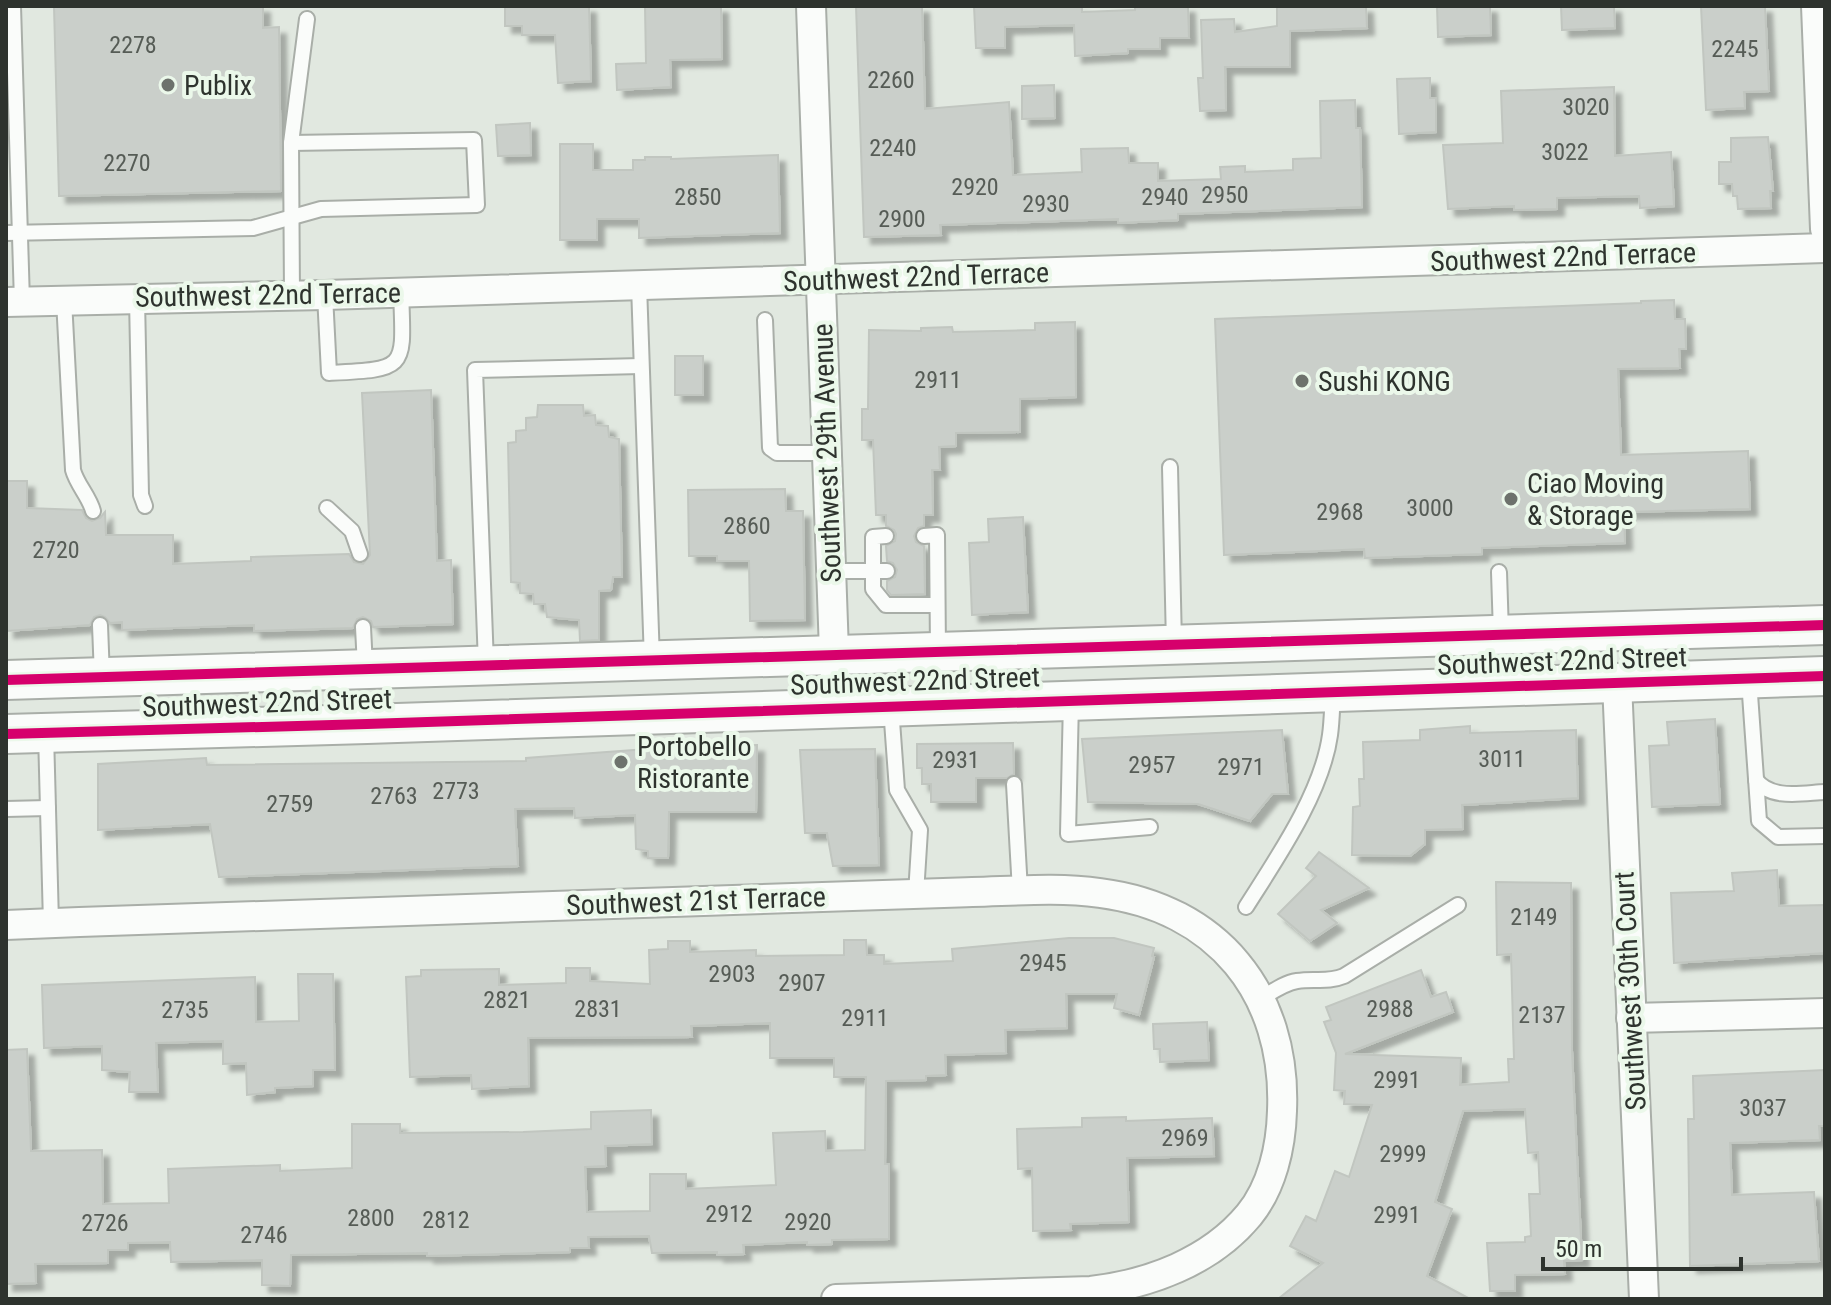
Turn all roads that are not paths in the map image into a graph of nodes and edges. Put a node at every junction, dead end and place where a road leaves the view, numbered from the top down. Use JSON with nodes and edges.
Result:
{"nodes":[{"id":1,"x":13,"y":6,"type":"edge"},
{"id":2,"x":811,"y":6,"type":"edge"},
{"id":3,"x":1816,"y":6,"type":"edge"},
{"id":4,"x":307,"y":19,"type":"dead end"},
{"id":5,"x":291,"y":143,"type":"junction"},
{"id":6,"x":292,"y":218,"type":"junction"},
{"id":7,"x":1825,"y":229,"type":"edge"},
{"id":8,"x":13,"y":232,"type":"edge"},
{"id":9,"x":1825,"y":248,"type":"edge"},
{"id":10,"x":820,"y":280,"type":"junction"},
{"id":11,"x":639,"y":285,"type":"junction"},
{"id":12,"x":401,"y":292,"type":"junction"},
{"id":13,"x":292,"y":295,"type":"junction"},
{"id":14,"x":325,"y":295,"type":"junction"},
{"id":15,"x":137,"y":299,"type":"junction"},
{"id":16,"x":64,"y":300,"type":"junction"},
{"id":17,"x":14,"y":302,"type":"edge"},
{"id":18,"x":765,"y":320,"type":"dead end"},
{"id":19,"x":641,"y":366,"type":"junction"},
{"id":20,"x":828,"y":453,"type":"junction"},
{"id":21,"x":1170,"y":467,"type":"dead end"},
{"id":22,"x":145,"y":506,"type":"dead end"},
{"id":23,"x":327,"y":508,"type":"dead end"},
{"id":24,"x":93,"y":511,"type":"dead end"},
{"id":25,"x":886,"y":536,"type":"dead end"},
{"id":26,"x":924,"y":536,"type":"dead end"},
{"id":27,"x":360,"y":554,"type":"dead end"},
{"id":28,"x":832,"y":571,"type":"junction"},
{"id":29,"x":880,"y":571,"type":"junction"},
{"id":30,"x":1499,"y":572,"type":"dead end"},
{"id":31,"x":937,"y":605,"type":"junction"},
{"id":32,"x":100,"y":625,"type":"dead end"},
{"id":33,"x":1825,"y":625,"type":"edge"},
{"id":34,"x":363,"y":627,"type":"dead end"},
{"id":35,"x":1615,"y":630,"type":"junction"},
{"id":36,"x":1501,"y":633,"type":"junction"},
{"id":37,"x":1174,"y":644,"type":"junction"},
{"id":38,"x":938,"y":652,"type":"junction"},
{"id":39,"x":834,"y":656,"type":"junction"},
{"id":40,"x":652,"y":661,"type":"junction"},
{"id":41,"x":487,"y":667,"type":"junction"},
{"id":42,"x":365,"y":670,"type":"junction"},
{"id":43,"x":1825,"y":676,"type":"edge"},
{"id":44,"x":102,"y":678,"type":"junction"},
{"id":45,"x":1749,"y":679,"type":"junction"},
{"id":46,"x":6,"y":680,"type":"edge"},
{"id":47,"x":1617,"y":683,"type":"junction"},
{"id":48,"x":1333,"y":692,"type":"junction"},
{"id":49,"x":1071,"y":700,"type":"junction"},
{"id":50,"x":891,"y":707,"type":"junction"},
{"id":51,"x":836,"y":708,"type":"junction"},
{"id":52,"x":367,"y":724,"type":"junction"},
{"id":53,"x":46,"y":733,"type":"junction"},
{"id":54,"x":6,"y":734,"type":"edge"},
{"id":55,"x":1756,"y":780,"type":"junction"},
{"id":56,"x":1014,"y":784,"type":"dead end"},
{"id":57,"x":1825,"y":792,"type":"edge"},
{"id":58,"x":48,"y":808,"type":"junction"},
{"id":59,"x":6,"y":809,"type":"edge"},
{"id":60,"x":1150,"y":827,"type":"dead end"},
{"id":61,"x":1825,"y":836,"type":"edge"},
{"id":62,"x":1020,"y":891,"type":"junction"},
{"id":63,"x":916,"y":894,"type":"junction"},
{"id":64,"x":1458,"y":905,"type":"dead end"},
{"id":65,"x":1246,"y":907,"type":"dead end"},
{"id":66,"x":51,"y":923,"type":"junction"},
{"id":67,"x":6,"y":925,"type":"edge"},
{"id":68,"x":1260,"y":999,"type":"junction"},
{"id":69,"x":1825,"y":1013,"type":"edge"},
{"id":70,"x":1631,"y":1018,"type":"junction"},
{"id":71,"x":836,"y":1299,"type":"edge"},
{"id":72,"x":1644,"y":1299,"type":"edge"}],
"edges":[{"from":1,"to":8,"type":"lane"},
{"from":2,"to":10,"type":"street","name":"Southwest 29th Avenue"},
{"from":3,"to":7,"type":"street"},
{"from":4,"to":5,"type":"lane"},
{"from":5,"to":6,"type":"lane"},
{"from":5,"to":6,"type":"lane"},
{"from":6,"to":8,"type":"lane"},
{"from":6,"to":13,"type":"lane"},
{"from":8,"to":17,"type":"lane"},
{"from":9,"to":10,"type":"street","name":"Southwest 22nd Terrace"},
{"from":10,"to":11,"type":"street","name":"Southwest 22nd Terrace"},
{"from":10,"to":20,"type":"street","name":"Southwest 29th Avenue"},
{"from":11,"to":12,"type":"street","name":"Southwest 22nd Terrace"},
{"from":11,"to":19,"type":"lane"},
{"from":12,"to":14,"type":"street","name":"Southwest 22nd Terrace"},
{"from":12,"to":14,"type":"lane"},
{"from":13,"to":14,"type":"street","name":"Southwest 22nd Terrace"},
{"from":13,"to":15,"type":"street","name":"Southwest 22nd Terrace"},
{"from":15,"to":16,"type":"street","name":"Southwest 22nd Terrace"},
{"from":15,"to":22,"type":"lane"},
{"from":16,"to":17,"type":"street","name":"Southwest 22nd Terrace"},
{"from":16,"to":24,"type":"lane"},
{"from":18,"to":20,"type":"lane"},
{"from":19,"to":40,"type":"lane"},
{"from":19,"to":41,"type":"lane"},
{"from":20,"to":28,"type":"street","name":"Southwest 29th Avenue"},
{"from":21,"to":37,"type":"lane"},
{"from":23,"to":27,"type":"lane"},
{"from":25,"to":29,"type":"lane"},
{"from":26,"to":31,"type":"lane"},
{"from":28,"to":29,"type":"lane"},
{"from":28,"to":39,"type":"street","name":"Southwest 29th Avenue"},
{"from":29,"to":31,"type":"lane"},
{"from":30,"to":36,"type":"lane"},
{"from":31,"to":38,"type":"lane"},
{"from":32,"to":44,"type":"lane"},
{"from":33,"to":35,"type":"main road","name":"Southwest 22nd Street"},
{"from":34,"to":42,"type":"lane"},
{"from":35,"to":36,"type":"main road","name":"Southwest 22nd Street"},
{"from":35,"to":47,"type":"main road"},
{"from":36,"to":37,"type":"main road","name":"Southwest 22nd Street"},
{"from":37,"to":38,"type":"main road","name":"Southwest 22nd Street"},
{"from":38,"to":39,"type":"main road","name":"Southwest 22nd Street"},
{"from":39,"to":40,"type":"main road","name":"Southwest 22nd Street"},
{"from":39,"to":51,"type":"street","name":"Southwest 29th Avenue"},
{"from":40,"to":41,"type":"main road","name":"Southwest 22nd Street"},
{"from":41,"to":42,"type":"main road","name":"Southwest 22nd Street"},
{"from":42,"to":44,"type":"main road","name":"Southwest 22nd Street"},
{"from":42,"to":52,"type":"main road"},
{"from":43,"to":45,"type":"main road","name":"Southwest 22nd Street"},
{"from":44,"to":46,"type":"main road","name":"Southwest 22nd Street"},
{"from":45,"to":47,"type":"main road","name":"Southwest 22nd Street"},
{"from":45,"to":55,"type":"lane"},
{"from":47,"to":48,"type":"main road","name":"Southwest 22nd Street"},
{"from":47,"to":70,"type":"street","name":"Southwest 30th Court"},
{"from":48,"to":49,"type":"main road","name":"Southwest 22nd Street"},
{"from":48,"to":65,"type":"lane"},
{"from":49,"to":50,"type":"main road","name":"Southwest 22nd Street"},
{"from":49,"to":60,"type":"lane"},
{"from":50,"to":51,"type":"main road","name":"Southwest 22nd Street"},
{"from":50,"to":63,"type":"lane"},
{"from":51,"to":52,"type":"main road","name":"Southwest 22nd Street"},
{"from":52,"to":53,"type":"main road","name":"Southwest 22nd Street"},
{"from":53,"to":54,"type":"main road","name":"Southwest 22nd Street"},
{"from":53,"to":58,"type":"lane"},
{"from":55,"to":57,"type":"lane"},
{"from":55,"to":61,"type":"lane"},
{"from":56,"to":62,"type":"lane"},
{"from":58,"to":59,"type":"lane"},
{"from":58,"to":66,"type":"lane"},
{"from":62,"to":63,"type":"street","name":"Southwest 21st Terrace"},
{"from":62,"to":68,"type":"street","name":"Southwest 21st Terrace"},
{"from":63,"to":66,"type":"street","name":"Southwest 21st Terrace"},
{"from":64,"to":68,"type":"lane"},
{"from":66,"to":67,"type":"street","name":"Southwest 21st Terrace"},
{"from":68,"to":71,"type":"street","name":"Southwest 21st Terrace"},
{"from":69,"to":70,"type":"street"},
{"from":70,"to":72,"type":"street","name":"Southwest 30th Court"}]}
